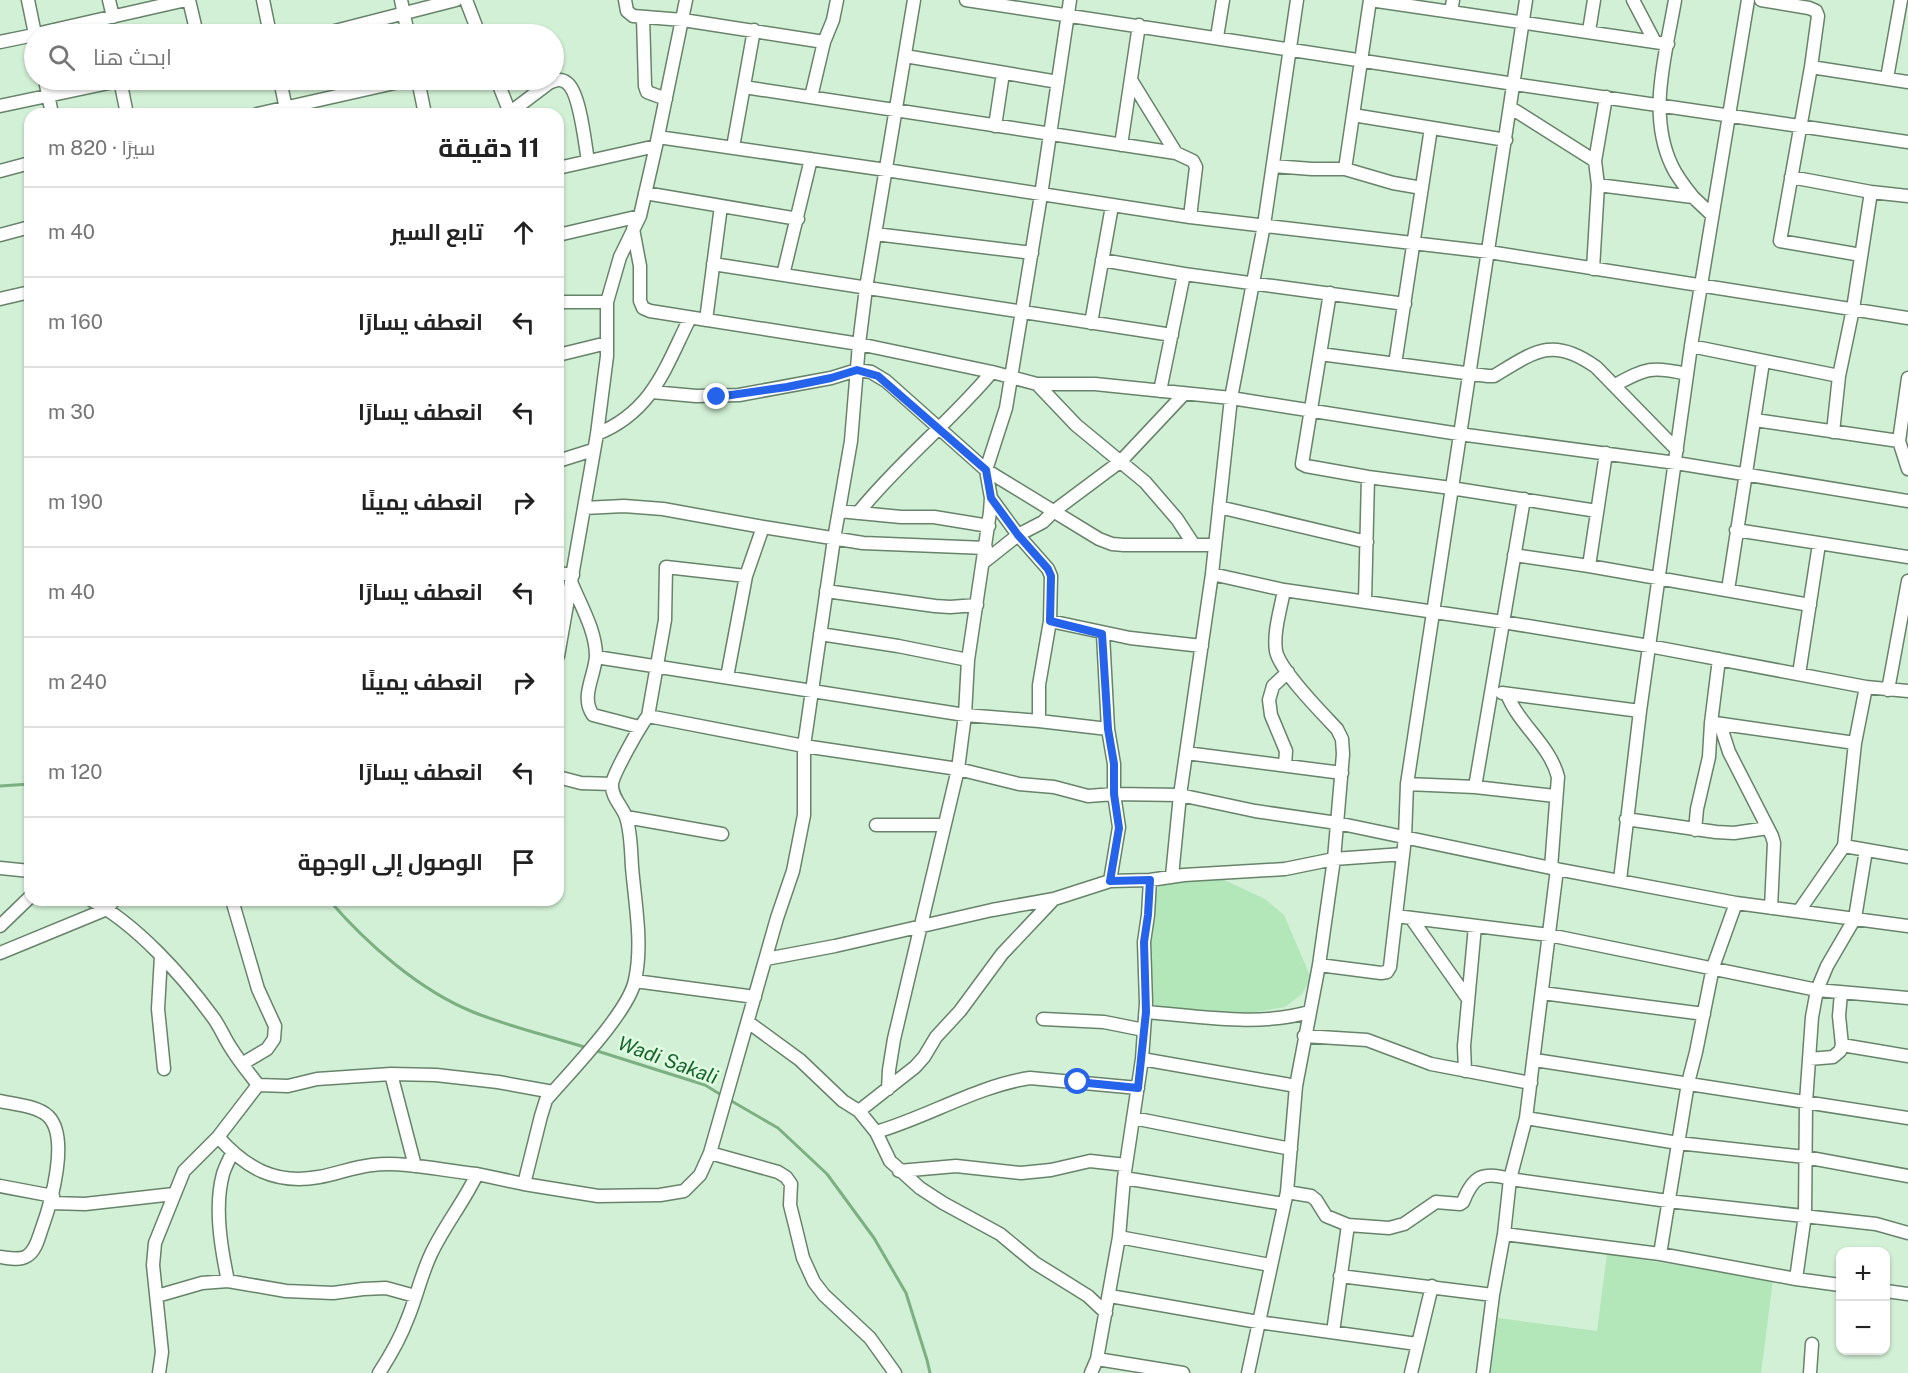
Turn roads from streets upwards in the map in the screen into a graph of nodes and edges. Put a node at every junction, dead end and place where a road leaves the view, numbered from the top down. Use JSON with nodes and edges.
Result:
{"nodes":[{"id":1,"x":28,"y":0,"type":"edge"},
{"id":2,"x":108,"y":0,"type":"edge"},
{"id":3,"x":188,"y":0,"type":"edge"},
{"id":4,"x":263,"y":0,"type":"edge"},
{"id":5,"x":400,"y":0,"type":"edge"},
{"id":6,"x":456,"y":0,"type":"edge"},
{"id":7,"x":466,"y":0,"type":"edge"},
{"id":8,"x":625,"y":0,"type":"edge"},
{"id":9,"x":686,"y":0,"type":"edge"},
{"id":10,"x":837,"y":0,"type":"edge"},
{"id":11,"x":914,"y":0,"type":"edge"},
{"id":12,"x":966,"y":0,"type":"edge"},
{"id":13,"x":1070,"y":0,"type":"edge"},
{"id":14,"x":1223,"y":0,"type":"edge"},
{"id":15,"x":1297,"y":0,"type":"edge"},
{"id":16,"x":1370,"y":0,"type":"edge"},
{"id":17,"x":1526,"y":0,"type":"edge"},
{"id":18,"x":1594,"y":0,"type":"edge"},
{"id":19,"x":1633,"y":0,"type":"edge"},
{"id":20,"x":1675,"y":0,"type":"edge"},
{"id":21,"x":1748,"y":0,"type":"edge"},
{"id":22,"x":1761,"y":0,"type":"edge"},
{"id":23,"x":1901,"y":0,"type":"edge"},
{"id":24,"x":1452,"y":6,"type":"edge"},
{"id":25,"x":404,"y":14,"type":"junction"},
{"id":26,"x":1068,"y":16,"type":"junction"},
{"id":27,"x":113,"y":17,"type":"junction"},
{"id":28,"x":643,"y":17,"type":"junction"},
{"id":29,"x":683,"y":20,"type":"junction"},
{"id":30,"x":1522,"y":22,"type":"junction"},
{"id":31,"x":33,"y":24,"type":"edge"},
{"id":32,"x":83,"y":24,"type":"edge"},
{"id":33,"x":194,"y":24,"type":"edge"},
{"id":34,"x":268,"y":24,"type":"edge"},
{"id":35,"x":364,"y":24,"type":"edge"},
{"id":36,"x":406,"y":24,"type":"edge"},
{"id":37,"x":475,"y":24,"type":"edge"},
{"id":38,"x":1139,"y":25,"type":"junction"},
{"id":39,"x":754,"y":30,"type":"junction"},
{"id":40,"x":1589,"y":31,"type":"junction"},
{"id":41,"x":24,"y":37,"type":"edge"},
{"id":42,"x":1217,"y":37,"type":"junction"},
{"id":43,"x":0,"y":42,"type":"edge"},
{"id":44,"x":824,"y":42,"type":"junction"},
{"id":45,"x":1661,"y":43,"type":"junction"},
{"id":46,"x":1290,"y":48,"type":"junction"},
{"id":47,"x":905,"y":56,"type":"junction"},
{"id":48,"x":1361,"y":60,"type":"junction"},
{"id":49,"x":1811,"y":67,"type":"junction"},
{"id":50,"x":1004,"y":73,"type":"junction"},
{"id":51,"x":1887,"y":78,"type":"junction"},
{"id":52,"x":1131,"y":80,"type":"junction"},
{"id":53,"x":564,"y":82,"type":"edge"},
{"id":54,"x":1058,"y":82,"type":"junction"},
{"id":55,"x":1908,"y":82,"type":"edge"},
{"id":56,"x":1514,"y":84,"type":"junction"},
{"id":57,"x":744,"y":87,"type":"junction"},
{"id":58,"x":47,"y":90,"type":"edge"},
{"id":59,"x":75,"y":90,"type":"edge"},
{"id":60,"x":123,"y":90,"type":"edge"},
{"id":61,"x":282,"y":90,"type":"edge"},
{"id":62,"x":369,"y":90,"type":"edge"},
{"id":63,"x":420,"y":90,"type":"edge"},
{"id":64,"x":501,"y":90,"type":"edge"},
{"id":65,"x":540,"y":90,"type":"edge"},
{"id":66,"x":48,"y":96,"type":"junction"},
{"id":67,"x":811,"y":96,"type":"junction"},
{"id":68,"x":1606,"y":97,"type":"junction"},
{"id":69,"x":666,"y":99,"type":"junction"},
{"id":70,"x":1658,"y":104,"type":"junction"},
{"id":71,"x":0,"y":106,"type":"edge"},
{"id":72,"x":51,"y":108,"type":"edge"},
{"id":73,"x":126,"y":108,"type":"edge"},
{"id":74,"x":286,"y":108,"type":"edge"},
{"id":75,"x":299,"y":108,"type":"edge"},
{"id":76,"x":424,"y":108,"type":"edge"},
{"id":77,"x":507,"y":108,"type":"edge"},
{"id":78,"x":517,"y":108,"type":"edge"},
{"id":79,"x":1511,"y":108,"type":"junction"},
{"id":80,"x":896,"y":110,"type":"junction"},
{"id":81,"x":1728,"y":114,"type":"junction"},
{"id":82,"x":1353,"y":115,"type":"junction"},
{"id":83,"x":1801,"y":125,"type":"junction"},
{"id":84,"x":995,"y":126,"type":"junction"},
{"id":85,"x":1431,"y":128,"type":"junction"},
{"id":86,"x":1050,"y":135,"type":"junction"},
{"id":87,"x":1506,"y":140,"type":"junction"},
{"id":88,"x":657,"y":142,"type":"junction"},
{"id":89,"x":1908,"y":142,"type":"edge"},
{"id":90,"x":1121,"y":145,"type":"junction"},
{"id":91,"x":733,"y":147,"type":"junction"},
{"id":92,"x":1176,"y":153,"type":"junction"},
{"id":93,"x":811,"y":159,"type":"junction"},
{"id":94,"x":588,"y":161,"type":"junction"},
{"id":95,"x":1595,"y":161,"type":"junction"},
{"id":96,"x":24,"y":165,"type":"edge"},
{"id":97,"x":1273,"y":166,"type":"junction"},
{"id":98,"x":564,"y":167,"type":"edge"},
{"id":99,"x":1345,"y":169,"type":"junction"},
{"id":100,"x":886,"y":170,"type":"junction"},
{"id":101,"x":0,"y":171,"type":"edge"},
{"id":102,"x":1791,"y":177,"type":"junction"},
{"id":103,"x":1598,"y":185,"type":"junction"},
{"id":104,"x":1422,"y":188,"type":"junction"},
{"id":105,"x":1871,"y":192,"type":"junction"},
{"id":106,"x":645,"y":193,"type":"junction"},
{"id":107,"x":1041,"y":195,"type":"junction"},
{"id":108,"x":1908,"y":196,"type":"edge"},
{"id":109,"x":1693,"y":197,"type":"junction"},
{"id":110,"x":721,"y":206,"type":"junction"},
{"id":111,"x":1112,"y":206,"type":"junction"},
{"id":112,"x":640,"y":216,"type":"junction"},
{"id":113,"x":1712,"y":216,"type":"junction"},
{"id":114,"x":1190,"y":217,"type":"junction"},
{"id":115,"x":798,"y":219,"type":"junction"},
{"id":116,"x":1264,"y":225,"type":"junction"},
{"id":117,"x":24,"y":229,"type":"edge"},
{"id":118,"x":633,"y":229,"type":"junction"},
{"id":119,"x":564,"y":234,"type":"edge"},
{"id":120,"x":875,"y":234,"type":"junction"},
{"id":121,"x":0,"y":235,"type":"edge"},
{"id":122,"x":1414,"y":242,"type":"junction"},
{"id":123,"x":1489,"y":252,"type":"junction"},
{"id":124,"x":1032,"y":253,"type":"junction"},
{"id":125,"x":1861,"y":255,"type":"junction"},
{"id":126,"x":1102,"y":260,"type":"junction"},
{"id":127,"x":713,"y":264,"type":"junction"},
{"id":128,"x":1593,"y":269,"type":"junction"},
{"id":129,"x":1184,"y":274,"type":"junction"},
{"id":130,"x":783,"y":275,"type":"junction"},
{"id":131,"x":1253,"y":283,"type":"junction"},
{"id":132,"x":1701,"y":286,"type":"junction"},
{"id":133,"x":866,"y":288,"type":"junction"},
{"id":134,"x":24,"y":293,"type":"edge"},
{"id":135,"x":1330,"y":293,"type":"junction"},
{"id":136,"x":0,"y":299,"type":"edge"},
{"id":137,"x":564,"y":302,"type":"edge"},
{"id":138,"x":607,"y":302,"type":"junction"},
{"id":139,"x":1405,"y":304,"type":"junction"},
{"id":140,"x":1853,"y":309,"type":"junction"},
{"id":141,"x":1022,"y":313,"type":"junction"},
{"id":142,"x":690,"y":318,"type":"junction"},
{"id":143,"x":1908,"y":318,"type":"edge"},
{"id":144,"x":706,"y":320,"type":"junction"},
{"id":145,"x":1091,"y":323,"type":"junction"},
{"id":146,"x":1172,"y":335,"type":"junction"},
{"id":147,"x":607,"y":344,"type":"junction"},
{"id":148,"x":859,"y":344,"type":"junction"},
{"id":149,"x":1691,"y":346,"type":"junction"},
{"id":150,"x":1320,"y":354,"type":"junction"},
{"id":151,"x":564,"y":355,"type":"edge"},
{"id":152,"x":1762,"y":362,"type":"junction"},
{"id":153,"x":1395,"y":364,"type":"junction"},
{"id":154,"x":857,"y":370,"type":"junction"},
{"id":155,"x":992,"y":372,"type":"junction"},
{"id":156,"x":1688,"y":374,"type":"junction"},
{"id":157,"x":1470,"y":375,"type":"junction"},
{"id":158,"x":1839,"y":376,"type":"junction"},
{"id":159,"x":1011,"y":377,"type":"junction"},
{"id":160,"x":1908,"y":378,"type":"edge"},
{"id":161,"x":1037,"y":384,"type":"junction"},
{"id":162,"x":1614,"y":385,"type":"junction"},
{"id":163,"x":1160,"y":391,"type":"junction"},
{"id":164,"x":652,"y":392,"type":"junction"},
{"id":165,"x":1184,"y":394,"type":"junction"},
{"id":166,"x":1231,"y":399,"type":"junction"},
{"id":167,"x":1310,"y":411,"type":"junction"},
{"id":168,"x":1755,"y":420,"type":"junction"},
{"id":169,"x":939,"y":429,"type":"junction"},
{"id":170,"x":1833,"y":432,"type":"junction"},
{"id":171,"x":597,"y":434,"type":"junction"},
{"id":172,"x":1459,"y":434,"type":"junction"},
{"id":173,"x":1899,"y":441,"type":"junction"},
{"id":174,"x":593,"y":450,"type":"junction"},
{"id":175,"x":1606,"y":453,"type":"junction"},
{"id":176,"x":1677,"y":456,"type":"junction"},
{"id":177,"x":564,"y":459,"type":"edge"},
{"id":178,"x":1121,"y":461,"type":"junction"},
{"id":179,"x":1908,"y":469,"type":"edge"},
{"id":180,"x":986,"y":470,"type":"junction"},
{"id":181,"x":1746,"y":474,"type":"junction"},
{"id":182,"x":1368,"y":477,"type":"junction"},
{"id":183,"x":1451,"y":488,"type":"junction"},
{"id":184,"x":991,"y":498,"type":"junction"},
{"id":185,"x":1524,"y":500,"type":"junction"},
{"id":186,"x":1908,"y":501,"type":"edge"},
{"id":187,"x":1219,"y":507,"type":"junction"},
{"id":188,"x":584,"y":508,"type":"junction"},
{"id":189,"x":839,"y":511,"type":"junction"},
{"id":190,"x":1054,"y":511,"type":"junction"},
{"id":191,"x":1598,"y":511,"type":"junction"},
{"id":192,"x":858,"y":513,"type":"junction"},
{"id":193,"x":989,"y":526,"type":"junction"},
{"id":194,"x":763,"y":527,"type":"junction"},
{"id":195,"x":1737,"y":530,"type":"junction"},
{"id":196,"x":1018,"y":535,"type":"junction"},
{"id":197,"x":834,"y":539,"type":"junction"},
{"id":198,"x":1367,"y":543,"type":"junction"},
{"id":199,"x":1819,"y":544,"type":"junction"},
{"id":200,"x":1194,"y":545,"type":"junction"},
{"id":201,"x":1215,"y":545,"type":"junction"},
{"id":202,"x":986,"y":548,"type":"junction"},
{"id":203,"x":1514,"y":555,"type":"junction"},
{"id":204,"x":1908,"y":557,"type":"edge"},
{"id":205,"x":984,"y":562,"type":"junction"},
{"id":206,"x":1589,"y":566,"type":"junction"},
{"id":207,"x":1212,"y":574,"type":"junction"},
{"id":208,"x":564,"y":576,"type":"edge"},
{"id":209,"x":746,"y":576,"type":"junction"},
{"id":210,"x":572,"y":579,"type":"junction"},
{"id":211,"x":1659,"y":579,"type":"junction"},
{"id":212,"x":1908,"y":581,"type":"edge"},
{"id":213,"x":1284,"y":590,"type":"junction"},
{"id":214,"x":1728,"y":590,"type":"junction"},
{"id":215,"x":826,"y":591,"type":"junction"},
{"id":216,"x":1365,"y":601,"type":"junction"},
{"id":217,"x":977,"y":605,"type":"junction"},
{"id":218,"x":1810,"y":605,"type":"junction"},
{"id":219,"x":1432,"y":611,"type":"junction"},
{"id":220,"x":564,"y":621,"type":"edge"},
{"id":221,"x":1050,"y":621,"type":"junction"},
{"id":222,"x":1503,"y":622,"type":"junction"},
{"id":223,"x":820,"y":634,"type":"junction"},
{"id":224,"x":1102,"y":634,"type":"junction"},
{"id":225,"x":1649,"y":645,"type":"junction"},
{"id":226,"x":1202,"y":646,"type":"junction"},
{"id":227,"x":596,"y":657,"type":"junction"},
{"id":228,"x":1719,"y":659,"type":"junction"},
{"id":229,"x":968,"y":660,"type":"junction"},
{"id":230,"x":657,"y":667,"type":"junction"},
{"id":231,"x":1288,"y":672,"type":"junction"},
{"id":232,"x":1799,"y":674,"type":"junction"},
{"id":233,"x":727,"y":678,"type":"junction"},
{"id":234,"x":1866,"y":687,"type":"junction"},
{"id":235,"x":1888,"y":690,"type":"junction"},
{"id":236,"x":812,"y":691,"type":"junction"},
{"id":237,"x":1492,"y":692,"type":"junction"},
{"id":238,"x":1908,"y":692,"type":"edge"},
{"id":239,"x":1507,"y":694,"type":"junction"},
{"id":240,"x":1640,"y":711,"type":"junction"},
{"id":241,"x":965,"y":715,"type":"junction"},
{"id":242,"x":648,"y":716,"type":"junction"},
{"id":243,"x":1039,"y":720,"type":"junction"},
{"id":244,"x":1716,"y":724,"type":"junction"},
{"id":245,"x":639,"y":727,"type":"junction"},
{"id":246,"x":1108,"y":729,"type":"junction"},
{"id":247,"x":1855,"y":743,"type":"junction"},
{"id":248,"x":804,"y":746,"type":"junction"},
{"id":249,"x":1186,"y":753,"type":"junction"},
{"id":250,"x":1285,"y":765,"type":"junction"},
{"id":251,"x":958,"y":769,"type":"junction"},
{"id":252,"x":1342,"y":773,"type":"junction"},
{"id":253,"x":564,"y":779,"type":"edge"},
{"id":254,"x":612,"y":784,"type":"junction"},
{"id":255,"x":1407,"y":784,"type":"junction"},
{"id":256,"x":1475,"y":787,"type":"junction"},
{"id":257,"x":1114,"y":794,"type":"junction"},
{"id":258,"x":1180,"y":795,"type":"junction"},
{"id":259,"x":1555,"y":796,"type":"junction"},
{"id":260,"x":626,"y":817,"type":"junction"},
{"id":261,"x":1626,"y":819,"type":"junction"},
{"id":262,"x":1337,"y":823,"type":"junction"},
{"id":263,"x":876,"y":825,"type":"dead end"},
{"id":264,"x":944,"y":825,"type":"junction"},
{"id":265,"x":1768,"y":828,"type":"junction"},
{"id":266,"x":1695,"y":830,"type":"junction"},
{"id":267,"x":722,"y":834,"type":"dead end"},
{"id":268,"x":1405,"y":838,"type":"junction"},
{"id":269,"x":1844,"y":846,"type":"junction"},
{"id":270,"x":1866,"y":849,"type":"junction"},
{"id":271,"x":1403,"y":854,"type":"junction"},
{"id":272,"x":1908,"y":857,"type":"edge"},
{"id":273,"x":1334,"y":859,"type":"junction"},
{"id":274,"x":0,"y":868,"type":"edge"},
{"id":275,"x":1554,"y":868,"type":"junction"},
{"id":276,"x":24,"y":870,"type":"edge"},
{"id":277,"x":1172,"y":876,"type":"junction"},
{"id":278,"x":1150,"y":880,"type":"junction"},
{"id":279,"x":1620,"y":880,"type":"junction"},
{"id":280,"x":1110,"y":881,"type":"junction"},
{"id":281,"x":1054,"y":899,"type":"junction"},
{"id":282,"x":24,"y":903,"type":"edge"},
{"id":283,"x":1736,"y":903,"type":"junction"},
{"id":284,"x":106,"y":906,"type":"edge"},
{"id":285,"x":113,"y":906,"type":"edge"},
{"id":286,"x":234,"y":906,"type":"edge"},
{"id":287,"x":1771,"y":908,"type":"junction"},
{"id":288,"x":1799,"y":911,"type":"junction"},
{"id":289,"x":1396,"y":916,"type":"junction"},
{"id":290,"x":1411,"y":918,"type":"junction"},
{"id":291,"x":1855,"y":918,"type":"junction"},
{"id":292,"x":0,"y":926,"type":"edge"},
{"id":293,"x":922,"y":926,"type":"junction"},
{"id":294,"x":1475,"y":926,"type":"junction"},
{"id":295,"x":1908,"y":926,"type":"edge"},
{"id":296,"x":1549,"y":936,"type":"junction"},
{"id":297,"x":0,"y":953,"type":"edge"},
{"id":298,"x":161,"y":956,"type":"junction"},
{"id":299,"x":766,"y":959,"type":"junction"},
{"id":300,"x":1319,"y":965,"type":"junction"},
{"id":301,"x":1713,"y":967,"type":"junction"},
{"id":302,"x":635,"y":981,"type":"junction"},
{"id":303,"x":1817,"y":990,"type":"junction"},
{"id":304,"x":1542,"y":993,"type":"junction"},
{"id":305,"x":1841,"y":993,"type":"junction"},
{"id":306,"x":755,"y":997,"type":"junction"},
{"id":307,"x":1908,"y":998,"type":"edge"},
{"id":308,"x":1468,"y":999,"type":"junction"},
{"id":309,"x":1146,"y":1012,"type":"junction"},
{"id":310,"x":1309,"y":1012,"type":"junction"},
{"id":311,"x":1704,"y":1014,"type":"junction"},
{"id":312,"x":1043,"y":1018,"type":"dead end"},
{"id":313,"x":748,"y":1022,"type":"junction"},
{"id":314,"x":1144,"y":1030,"type":"junction"},
{"id":315,"x":1304,"y":1036,"type":"junction"},
{"id":316,"x":1842,"y":1045,"type":"junction"},
{"id":317,"x":1908,"y":1056,"type":"edge"},
{"id":318,"x":1142,"y":1059,"type":"junction"},
{"id":319,"x":1809,"y":1059,"type":"junction"},
{"id":320,"x":1535,"y":1060,"type":"junction"},
{"id":321,"x":242,"y":1064,"type":"junction"},
{"id":322,"x":164,"y":1069,"type":"dead end"},
{"id":323,"x":1465,"y":1071,"type":"junction"},
{"id":324,"x":391,"y":1074,"type":"junction"},
{"id":325,"x":1531,"y":1083,"type":"junction"},
{"id":326,"x":1688,"y":1083,"type":"junction"},
{"id":327,"x":258,"y":1085,"type":"junction"},
{"id":328,"x":1296,"y":1086,"type":"junction"},
{"id":329,"x":1138,"y":1088,"type":"junction"},
{"id":330,"x":888,"y":1089,"type":"junction"},
{"id":331,"x":552,"y":1092,"type":"junction"},
{"id":332,"x":0,"y":1101,"type":"edge"},
{"id":333,"x":1806,"y":1102,"type":"junction"},
{"id":334,"x":859,"y":1111,"type":"junction"},
{"id":335,"x":1133,"y":1118,"type":"junction"},
{"id":336,"x":1526,"y":1118,"type":"junction"},
{"id":337,"x":1908,"y":1118,"type":"edge"},
{"id":338,"x":876,"y":1132,"type":"junction"},
{"id":339,"x":218,"y":1137,"type":"junction"},
{"id":340,"x":1678,"y":1143,"type":"junction"},
{"id":341,"x":1292,"y":1149,"type":"junction"},
{"id":342,"x":232,"y":1153,"type":"junction"},
{"id":343,"x":710,"y":1153,"type":"junction"},
{"id":344,"x":1805,"y":1157,"type":"junction"},
{"id":345,"x":1126,"y":1165,"type":"junction"},
{"id":346,"x":415,"y":1166,"type":"junction"},
{"id":347,"x":900,"y":1171,"type":"junction"},
{"id":348,"x":477,"y":1174,"type":"junction"},
{"id":349,"x":1908,"y":1176,"type":"edge"},
{"id":350,"x":1124,"y":1178,"type":"junction"},
{"id":351,"x":1510,"y":1179,"type":"junction"},
{"id":352,"x":524,"y":1184,"type":"junction"},
{"id":353,"x":0,"y":1186,"type":"edge"},
{"id":354,"x":174,"y":1194,"type":"junction"},
{"id":355,"x":1286,"y":1198,"type":"junction"},
{"id":356,"x":52,"y":1199,"type":"junction"},
{"id":357,"x":1668,"y":1201,"type":"junction"},
{"id":358,"x":1805,"y":1215,"type":"junction"},
{"id":359,"x":1348,"y":1225,"type":"junction"},
{"id":360,"x":1908,"y":1233,"type":"edge"},
{"id":361,"x":1504,"y":1234,"type":"junction"},
{"id":362,"x":1119,"y":1237,"type":"junction"},
{"id":363,"x":1660,"y":1254,"type":"junction"},
{"id":364,"x":0,"y":1257,"type":"edge"},
{"id":365,"x":1270,"y":1265,"type":"junction"},
{"id":366,"x":1340,"y":1276,"type":"junction"},
{"id":367,"x":1796,"y":1279,"type":"junction"},
{"id":368,"x":228,"y":1281,"type":"junction"},
{"id":369,"x":1836,"y":1284,"type":"edge"},
{"id":370,"x":1432,"y":1286,"type":"junction"},
{"id":371,"x":1890,"y":1292,"type":"edge"},
{"id":372,"x":1908,"y":1294,"type":"edge"},
{"id":373,"x":1492,"y":1295,"type":"junction"},
{"id":374,"x":157,"y":1296,"type":"junction"},
{"id":375,"x":416,"y":1296,"type":"junction"},
{"id":376,"x":1110,"y":1296,"type":"junction"},
{"id":377,"x":1106,"y":1313,"type":"junction"},
{"id":378,"x":1258,"y":1322,"type":"junction"},
{"id":379,"x":1333,"y":1332,"type":"junction"},
{"id":380,"x":1417,"y":1344,"type":"junction"},
{"id":381,"x":1812,"y":1344,"type":"dead end"},
{"id":382,"x":1097,"y":1359,"type":"junction"},
{"id":383,"x":159,"y":1373,"type":"edge"},
{"id":384,"x":379,"y":1373,"type":"edge"},
{"id":385,"x":895,"y":1373,"type":"edge"},
{"id":386,"x":1091,"y":1373,"type":"edge"},
{"id":387,"x":1183,"y":1373,"type":"edge"},
{"id":388,"x":1248,"y":1373,"type":"edge"},
{"id":389,"x":1411,"y":1373,"type":"edge"},
{"id":390,"x":1483,"y":1373,"type":"edge"},
{"id":391,"x":1810,"y":1373,"type":"edge"}],
"edges":[{"from":1,"to":31,"type":"street"},
{"from":2,"to":27,"type":"street"},
{"from":3,"to":27,"type":"street"},
{"from":3,"to":33,"type":"street"},
{"from":4,"to":34,"type":"street"},
{"from":5,"to":25,"type":"street"},
{"from":6,"to":25,"type":"street"},
{"from":7,"to":37,"type":"street"},
{"from":8,"to":28,"type":"street"},
{"from":9,"to":29,"type":"street"},
{"from":10,"to":44,"type":"street"},
{"from":11,"to":47,"type":"street"},
{"from":12,"to":26,"type":"street"},
{"from":13,"to":26,"type":"street"},
{"from":14,"to":42,"type":"street"},
{"from":15,"to":46,"type":"street"},
{"from":16,"to":24,"type":"street"},
{"from":16,"to":48,"type":"street"},
{"from":17,"to":30,"type":"street"},
{"from":18,"to":40,"type":"street"},
{"from":19,"to":45,"type":"street"},
{"from":20,"to":45,"type":"street"},
{"from":21,"to":81,"type":"street"},
{"from":22,"to":49,"type":"street"},
{"from":23,"to":51,"type":"street"},
{"from":24,"to":30,"type":"street"},
{"from":25,"to":35,"type":"street"},
{"from":25,"to":36,"type":"street"},
{"from":26,"to":38,"type":"street"},
{"from":26,"to":54,"type":"street"},
{"from":27,"to":32,"type":"street"},
{"from":28,"to":29,"type":"street"},
{"from":28,"to":69,"type":"street"},
{"from":29,"to":39,"type":"street"},
{"from":29,"to":69,"type":"street"},
{"from":30,"to":40,"type":"street"},
{"from":30,"to":56,"type":"street"},
{"from":38,"to":42,"type":"street"},
{"from":38,"to":52,"type":"street"},
{"from":39,"to":44,"type":"street"},
{"from":39,"to":57,"type":"street"},
{"from":40,"to":45,"type":"street"},
{"from":41,"to":43,"type":"street"},
{"from":42,"to":46,"type":"street"},
{"from":44,"to":67,"type":"street"},
{"from":45,"to":70,"type":"street"},
{"from":46,"to":48,"type":"street"},
{"from":46,"to":97,"type":"street"},
{"from":47,"to":50,"type":"street"},
{"from":47,"to":80,"type":"street"},
{"from":48,"to":56,"type":"street"},
{"from":48,"to":82,"type":"street"},
{"from":49,"to":51,"type":"street"},
{"from":49,"to":83,"type":"street"},
{"from":50,"to":54,"type":"street"},
{"from":50,"to":84,"type":"street"},
{"from":51,"to":55,"type":"street"},
{"from":52,"to":90,"type":"street"},
{"from":52,"to":92,"type":"street"},
{"from":53,"to":94,"type":"street"},
{"from":54,"to":86,"type":"street"},
{"from":56,"to":68,"type":"street"},
{"from":56,"to":79,"type":"street"},
{"from":57,"to":67,"type":"street"},
{"from":57,"to":91,"type":"street"},
{"from":58,"to":66,"type":"street"},
{"from":59,"to":66,"type":"street"},
{"from":60,"to":73,"type":"street"},
{"from":61,"to":74,"type":"street"},
{"from":62,"to":75,"type":"street"},
{"from":63,"to":76,"type":"street"},
{"from":64,"to":77,"type":"street"},
{"from":65,"to":78,"type":"street"},
{"from":66,"to":71,"type":"street"},
{"from":66,"to":72,"type":"street"},
{"from":67,"to":80,"type":"street"},
{"from":68,"to":70,"type":"street"},
{"from":68,"to":95,"type":"street"},
{"from":69,"to":88,"type":"street"},
{"from":70,"to":81,"type":"street"},
{"from":70,"to":109,"type":"street"},
{"from":79,"to":87,"type":"street"},
{"from":79,"to":95,"type":"street"},
{"from":80,"to":84,"type":"street"},
{"from":80,"to":100,"type":"street"},
{"from":81,"to":83,"type":"street"},
{"from":81,"to":113,"type":"street"},
{"from":82,"to":85,"type":"street"},
{"from":82,"to":99,"type":"street"},
{"from":83,"to":89,"type":"street"},
{"from":83,"to":102,"type":"street"},
{"from":84,"to":86,"type":"street"},
{"from":85,"to":87,"type":"street"},
{"from":85,"to":104,"type":"street"},
{"from":86,"to":90,"type":"street"},
{"from":86,"to":107,"type":"street"},
{"from":87,"to":123,"type":"street"},
{"from":88,"to":91,"type":"street"},
{"from":88,"to":94,"type":"street"},
{"from":88,"to":106,"type":"street"},
{"from":90,"to":92,"type":"street"},
{"from":91,"to":93,"type":"street"},
{"from":92,"to":114,"type":"street"},
{"from":93,"to":100,"type":"street"},
{"from":93,"to":115,"type":"street"},
{"from":94,"to":98,"type":"street"},
{"from":95,"to":103,"type":"street"},
{"from":96,"to":101,"type":"street"},
{"from":97,"to":99,"type":"street"},
{"from":97,"to":116,"type":"street"},
{"from":99,"to":104,"type":"street"},
{"from":100,"to":107,"type":"street"},
{"from":100,"to":120,"type":"street"},
{"from":102,"to":105,"type":"street"},
{"from":102,"to":125,"type":"street"},
{"from":103,"to":109,"type":"street"},
{"from":103,"to":128,"type":"street"},
{"from":104,"to":122,"type":"street"},
{"from":105,"to":108,"type":"street"},
{"from":105,"to":125,"type":"street"},
{"from":106,"to":110,"type":"street"},
{"from":106,"to":112,"type":"street"},
{"from":107,"to":111,"type":"street"},
{"from":107,"to":124,"type":"street"},
{"from":109,"to":113,"type":"street"},
{"from":110,"to":115,"type":"street"},
{"from":110,"to":127,"type":"street"},
{"from":111,"to":114,"type":"street"},
{"from":111,"to":126,"type":"street"},
{"from":112,"to":118,"type":"street"},
{"from":112,"to":119,"type":"street"},
{"from":113,"to":132,"type":"street"},
{"from":114,"to":116,"type":"street"},
{"from":115,"to":130,"type":"street"},
{"from":116,"to":122,"type":"street"},
{"from":116,"to":131,"type":"street"},
{"from":117,"to":121,"type":"street"},
{"from":118,"to":138,"type":"street"},
{"from":118,"to":142,"type":"street"},
{"from":120,"to":124,"type":"street"},
{"from":120,"to":133,"type":"street"},
{"from":122,"to":123,"type":"street"},
{"from":122,"to":139,"type":"street"},
{"from":123,"to":128,"type":"street"},
{"from":123,"to":157,"type":"street"},
{"from":124,"to":141,"type":"street"},
{"from":125,"to":140,"type":"street"},
{"from":126,"to":129,"type":"street"},
{"from":126,"to":145,"type":"street"},
{"from":127,"to":130,"type":"street"},
{"from":127,"to":144,"type":"street"},
{"from":128,"to":132,"type":"street"},
{"from":129,"to":131,"type":"street"},
{"from":129,"to":146,"type":"street"},
{"from":130,"to":133,"type":"street"},
{"from":131,"to":135,"type":"street"},
{"from":131,"to":166,"type":"street"},
{"from":132,"to":140,"type":"street"},
{"from":132,"to":149,"type":"street"},
{"from":133,"to":141,"type":"street"},
{"from":133,"to":148,"type":"street"},
{"from":134,"to":136,"type":"street"},
{"from":135,"to":139,"type":"street"},
{"from":135,"to":150,"type":"street"},
{"from":137,"to":138,"type":"street"},
{"from":138,"to":147,"type":"street"},
{"from":139,"to":153,"type":"street"},
{"from":140,"to":143,"type":"street"},
{"from":140,"to":158,"type":"street"},
{"from":141,"to":145,"type":"street"},
{"from":141,"to":159,"type":"street"},
{"from":142,"to":144,"type":"street"},
{"from":142,"to":164,"type":"street"},
{"from":144,"to":148,"type":"street"},
{"from":145,"to":146,"type":"street"},
{"from":146,"to":163,"type":"street"},
{"from":147,"to":151,"type":"street"},
{"from":147,"to":171,"type":"street"},
{"from":148,"to":154,"type":"street"},
{"from":148,"to":155,"type":"street"},
{"from":149,"to":152,"type":"street"},
{"from":149,"to":156,"type":"street"},
{"from":150,"to":153,"type":"street"},
{"from":150,"to":167,"type":"street"},
{"from":152,"to":158,"type":"street"},
{"from":152,"to":168,"type":"street"},
{"from":153,"to":157,"type":"street"},
{"from":154,"to":164,"type":"street"},
{"from":154,"to":169,"type":"street"},
{"from":154,"to":189,"type":"street"},
{"from":155,"to":159,"type":"street"},
{"from":155,"to":169,"type":"street"},
{"from":156,"to":162,"type":"street"},
{"from":156,"to":176,"type":"street"},
{"from":157,"to":162,"type":"street"},
{"from":157,"to":172,"type":"street"},
{"from":158,"to":170,"type":"street"},
{"from":159,"to":161,"type":"street"},
{"from":159,"to":180,"type":"street"},
{"from":160,"to":173,"type":"street"},
{"from":161,"to":163,"type":"street"},
{"from":161,"to":178,"type":"street"},
{"from":162,"to":176,"type":"street"},
{"from":163,"to":165,"type":"street"},
{"from":164,"to":171,"type":"street"},
{"from":165,"to":166,"type":"street"},
{"from":165,"to":178,"type":"street"},
{"from":166,"to":167,"type":"street"},
{"from":166,"to":187,"type":"street"},
{"from":167,"to":172,"type":"street"},
{"from":167,"to":182,"type":"street"},
{"from":168,"to":170,"type":"street"},
{"from":168,"to":181,"type":"street"},
{"from":169,"to":180,"type":"street"},
{"from":169,"to":192,"type":"street"},
{"from":170,"to":173,"type":"street"},
{"from":171,"to":174,"type":"street"},
{"from":172,"to":175,"type":"street"},
{"from":172,"to":183,"type":"street"},
{"from":173,"to":179,"type":"street"},
{"from":174,"to":177,"type":"street"},
{"from":174,"to":188,"type":"street"},
{"from":175,"to":176,"type":"street"},
{"from":175,"to":191,"type":"street"},
{"from":176,"to":181,"type":"street"},
{"from":176,"to":211,"type":"street"},
{"from":178,"to":190,"type":"street"},
{"from":178,"to":200,"type":"street"},
{"from":180,"to":184,"type":"street"},
{"from":180,"to":190,"type":"street"},
{"from":181,"to":186,"type":"street"},
{"from":181,"to":195,"type":"street"},
{"from":182,"to":183,"type":"street"},
{"from":182,"to":198,"type":"street"},
{"from":183,"to":185,"type":"street"},
{"from":183,"to":219,"type":"street"},
{"from":184,"to":193,"type":"street"},
{"from":184,"to":196,"type":"street"},
{"from":185,"to":191,"type":"street"},
{"from":185,"to":203,"type":"street"},
{"from":187,"to":198,"type":"street"},
{"from":187,"to":201,"type":"street"},
{"from":188,"to":194,"type":"street"},
{"from":188,"to":210,"type":"street"},
{"from":189,"to":192,"type":"street"},
{"from":189,"to":197,"type":"street"},
{"from":190,"to":196,"type":"street"},
{"from":190,"to":200,"type":"street"},
{"from":191,"to":206,"type":"street"},
{"from":192,"to":193,"type":"street"},
{"from":193,"to":202,"type":"street"},
{"from":194,"to":197,"type":"street"},
{"from":194,"to":209,"type":"street"},
{"from":195,"to":199,"type":"street"},
{"from":195,"to":214,"type":"street"},
{"from":196,"to":205,"type":"street"},
{"from":196,"to":221,"type":"street"},
{"from":197,"to":202,"type":"street"},
{"from":197,"to":215,"type":"street"},
{"from":198,"to":216,"type":"street"},
{"from":199,"to":204,"type":"street"},
{"from":199,"to":218,"type":"street"},
{"from":200,"to":201,"type":"street"},
{"from":201,"to":207,"type":"street"},
{"from":202,"to":205,"type":"street"},
{"from":203,"to":206,"type":"street"},
{"from":203,"to":222,"type":"street"},
{"from":205,"to":217,"type":"street"},
{"from":206,"to":211,"type":"street"},
{"from":207,"to":213,"type":"street"},
{"from":207,"to":226,"type":"street"},
{"from":208,"to":210,"type":"street"},
{"from":209,"to":230,"type":"street"},
{"from":209,"to":233,"type":"street"},
{"from":210,"to":220,"type":"street"},
{"from":210,"to":227,"type":"street"},
{"from":211,"to":214,"type":"street"},
{"from":211,"to":225,"type":"street"},
{"from":212,"to":235,"type":"street"},
{"from":213,"to":216,"type":"street"},
{"from":213,"to":231,"type":"street"},
{"from":214,"to":218,"type":"street"},
{"from":215,"to":217,"type":"street"},
{"from":215,"to":223,"type":"street"},
{"from":216,"to":219,"type":"street"},
{"from":217,"to":229,"type":"street"},
{"from":218,"to":232,"type":"street"},
{"from":219,"to":222,"type":"street"},
{"from":219,"to":255,"type":"street"},
{"from":221,"to":224,"type":"street"},
{"from":221,"to":243,"type":"street"},
{"from":222,"to":225,"type":"street"},
{"from":222,"to":237,"type":"street"},
{"from":223,"to":229,"type":"street"},
{"from":223,"to":236,"type":"street"},
{"from":224,"to":226,"type":"street"},
{"from":224,"to":246,"type":"street"},
{"from":225,"to":228,"type":"street"},
{"from":225,"to":240,"type":"street"},
{"from":226,"to":249,"type":"street"},
{"from":227,"to":230,"type":"street"},
{"from":227,"to":245,"type":"street"},
{"from":228,"to":232,"type":"street"},
{"from":228,"to":244,"type":"street"},
{"from":229,"to":241,"type":"street"},
{"from":230,"to":233,"type":"street"},
{"from":230,"to":242,"type":"street"},
{"from":231,"to":250,"type":"street"},
{"from":231,"to":252,"type":"street"},
{"from":232,"to":234,"type":"street"},
{"from":233,"to":236,"type":"street"},
{"from":234,"to":235,"type":"street"},
{"from":234,"to":247,"type":"street"},
{"from":235,"to":238,"type":"street"},
{"from":236,"to":241,"type":"street"},
{"from":236,"to":248,"type":"street"},
{"from":237,"to":239,"type":"street"},
{"from":237,"to":256,"type":"street"},
{"from":239,"to":240,"type":"street"},
{"from":239,"to":259,"type":"street"},
{"from":240,"to":261,"type":"street"},
{"from":241,"to":243,"type":"street"},
{"from":241,"to":251,"type":"street"},
{"from":242,"to":245,"type":"street"},
{"from":242,"to":248,"type":"street"},
{"from":243,"to":246,"type":"street"},
{"from":244,"to":247,"type":"street"},
{"from":244,"to":265,"type":"street"},
{"from":244,"to":266,"type":"street"},
{"from":245,"to":254,"type":"street"},
{"from":246,"to":257,"type":"street"},
{"from":247,"to":269,"type":"street"},
{"from":248,"to":251,"type":"street"},
{"from":248,"to":299,"type":"street"},
{"from":249,"to":250,"type":"street"},
{"from":249,"to":258,"type":"street"},
{"from":250,"to":252,"type":"street"},
{"from":251,"to":257,"type":"street"},
{"from":251,"to":264,"type":"street"},
{"from":252,"to":262,"type":"street"},
{"from":253,"to":254,"type":"street"},
{"from":254,"to":260,"type":"street"},
{"from":255,"to":256,"type":"street"},
{"from":255,"to":268,"type":"street"},
{"from":256,"to":259,"type":"street"},
{"from":257,"to":258,"type":"street"},
{"from":257,"to":280,"type":"street"},
{"from":258,"to":262,"type":"street"},
{"from":258,"to":277,"type":"street"},
{"from":259,"to":275,"type":"street"},
{"from":260,"to":267,"type":"street"},
{"from":260,"to":302,"type":"street"},
{"from":261,"to":266,"type":"street"},
{"from":261,"to":279,"type":"street"},
{"from":262,"to":268,"type":"street"},
{"from":262,"to":273,"type":"street"},
{"from":263,"to":264,"type":"street"},
{"from":264,"to":293,"type":"street"},
{"from":265,"to":266,"type":"street"},
{"from":265,"to":287,"type":"street"},
{"from":268,"to":271,"type":"street"},
{"from":268,"to":275,"type":"street"},
{"from":269,"to":270,"type":"street"},
{"from":269,"to":288,"type":"street"},
{"from":270,"to":272,"type":"street"},
{"from":270,"to":291,"type":"street"},
{"from":271,"to":273,"type":"street"},
{"from":271,"to":289,"type":"street"},
{"from":273,"to":277,"type":"street"},
{"from":273,"to":300,"type":"street"},
{"from":274,"to":276,"type":"street"},
{"from":275,"to":279,"type":"street"},
{"from":275,"to":296,"type":"street"},
{"from":277,"to":278,"type":"street"},
{"from":278,"to":280,"type":"street"},
{"from":278,"to":309,"type":"street"},
{"from":279,"to":283,"type":"street"},
{"from":280,"to":281,"type":"street"},
{"from":281,"to":293,"type":"street"},
{"from":281,"to":330,"type":"street"},
{"from":282,"to":292,"type":"street"},
{"from":283,"to":287,"type":"street"},
{"from":283,"to":301,"type":"street"},
{"from":284,"to":297,"type":"street"},
{"from":285,"to":298,"type":"street"},
{"from":286,"to":321,"type":"street"},
{"from":287,"to":288,"type":"street"},
{"from":288,"to":291,"type":"street"},
{"from":289,"to":290,"type":"street"},
{"from":289,"to":300,"type":"street"},
{"from":290,"to":294,"type":"street"},
{"from":290,"to":308,"type":"street"},
{"from":291,"to":295,"type":"street"},
{"from":291,"to":303,"type":"street"},
{"from":293,"to":299,"type":"street"},
{"from":293,"to":330,"type":"street"},
{"from":294,"to":296,"type":"street"},
{"from":294,"to":308,"type":"street"},
{"from":296,"to":301,"type":"street"},
{"from":296,"to":304,"type":"street"},
{"from":298,"to":321,"type":"street"},
{"from":298,"to":322,"type":"street"},
{"from":299,"to":306,"type":"street"},
{"from":300,"to":310,"type":"street"},
{"from":301,"to":303,"type":"street"},
{"from":301,"to":311,"type":"street"},
{"from":302,"to":306,"type":"street"},
{"from":302,"to":331,"type":"street"},
{"from":303,"to":305,"type":"street"},
{"from":303,"to":319,"type":"street"},
{"from":304,"to":311,"type":"street"},
{"from":304,"to":320,"type":"street"},
{"from":305,"to":307,"type":"street"},
{"from":305,"to":316,"type":"street"},
{"from":306,"to":313,"type":"street"},
{"from":308,"to":323,"type":"street"},
{"from":309,"to":310,"type":"street"},
{"from":309,"to":314,"type":"street"},
{"from":310,"to":315,"type":"street"},
{"from":311,"to":326,"type":"street"},
{"from":312,"to":314,"type":"street"},
{"from":313,"to":334,"type":"street"},
{"from":313,"to":343,"type":"street"},
{"from":314,"to":318,"type":"street"},
{"from":315,"to":323,"type":"street"},
{"from":315,"to":328,"type":"street"},
{"from":316,"to":317,"type":"street"},
{"from":316,"to":319,"type":"street"},
{"from":318,"to":328,"type":"street"},
{"from":318,"to":329,"type":"street"},
{"from":319,"to":333,"type":"street"},
{"from":320,"to":325,"type":"street"},
{"from":320,"to":326,"type":"street"},
{"from":321,"to":327,"type":"street"},
{"from":323,"to":325,"type":"street"},
{"from":324,"to":327,"type":"street"},
{"from":324,"to":331,"type":"street"},
{"from":324,"to":346,"type":"street"},
{"from":325,"to":336,"type":"street"},
{"from":326,"to":333,"type":"street"},
{"from":326,"to":340,"type":"street"},
{"from":327,"to":339,"type":"street"},
{"from":328,"to":341,"type":"street"},
{"from":329,"to":335,"type":"street"},
{"from":329,"to":338,"type":"street"},
{"from":330,"to":334,"type":"street"},
{"from":331,"to":352,"type":"street"},
{"from":332,"to":356,"type":"street"},
{"from":333,"to":337,"type":"street"},
{"from":333,"to":344,"type":"street"},
{"from":334,"to":338,"type":"street"},
{"from":335,"to":341,"type":"street"},
{"from":335,"to":345,"type":"street"},
{"from":336,"to":340,"type":"street"},
{"from":336,"to":351,"type":"street"},
{"from":338,"to":347,"type":"street"},
{"from":339,"to":342,"type":"street"},
{"from":339,"to":354,"type":"street"},
{"from":340,"to":344,"type":"street"},
{"from":340,"to":357,"type":"street"},
{"from":341,"to":355,"type":"street"},
{"from":342,"to":346,"type":"street"},
{"from":342,"to":368,"type":"street"},
{"from":343,"to":352,"type":"street"},
{"from":343,"to":385,"type":"street"},
{"from":344,"to":349,"type":"street"},
{"from":344,"to":358,"type":"street"},
{"from":345,"to":347,"type":"street"},
{"from":345,"to":350,"type":"street"},
{"from":346,"to":348,"type":"street"},
{"from":347,"to":377,"type":"street"},
{"from":348,"to":352,"type":"street"},
{"from":348,"to":375,"type":"street"},
{"from":350,"to":355,"type":"street"},
{"from":350,"to":362,"type":"street"},
{"from":351,"to":357,"type":"street"},
{"from":351,"to":359,"type":"street"},
{"from":351,"to":361,"type":"street"},
{"from":353,"to":356,"type":"street"},
{"from":354,"to":356,"type":"street"},
{"from":354,"to":374,"type":"street"},
{"from":355,"to":359,"type":"street"},
{"from":355,"to":365,"type":"street"},
{"from":356,"to":364,"type":"street"},
{"from":357,"to":358,"type":"street"},
{"from":357,"to":363,"type":"street"},
{"from":358,"to":360,"type":"street"},
{"from":358,"to":367,"type":"street"},
{"from":359,"to":366,"type":"street"},
{"from":361,"to":363,"type":"street"},
{"from":361,"to":373,"type":"street"},
{"from":362,"to":365,"type":"street"},
{"from":362,"to":376,"type":"street"},
{"from":363,"to":367,"type":"street"},
{"from":365,"to":378,"type":"street"},
{"from":366,"to":370,"type":"street"},
{"from":366,"to":379,"type":"street"},
{"from":367,"to":369,"type":"street"},
{"from":368,"to":374,"type":"street"},
{"from":368,"to":375,"type":"street"},
{"from":370,"to":373,"type":"street"},
{"from":370,"to":380,"type":"street"},
{"from":371,"to":372,"type":"street"},
{"from":373,"to":390,"type":"street"},
{"from":374,"to":383,"type":"street"},
{"from":375,"to":384,"type":"street"},
{"from":376,"to":377,"type":"street"},
{"from":376,"to":378,"type":"street"},
{"from":377,"to":382,"type":"street"},
{"from":378,"to":379,"type":"street"},
{"from":378,"to":388,"type":"street"},
{"from":379,"to":380,"type":"street"},
{"from":380,"to":389,"type":"street"},
{"from":381,"to":391,"type":"street"},
{"from":382,"to":386,"type":"street"},
{"from":382,"to":387,"type":"street"}]}
